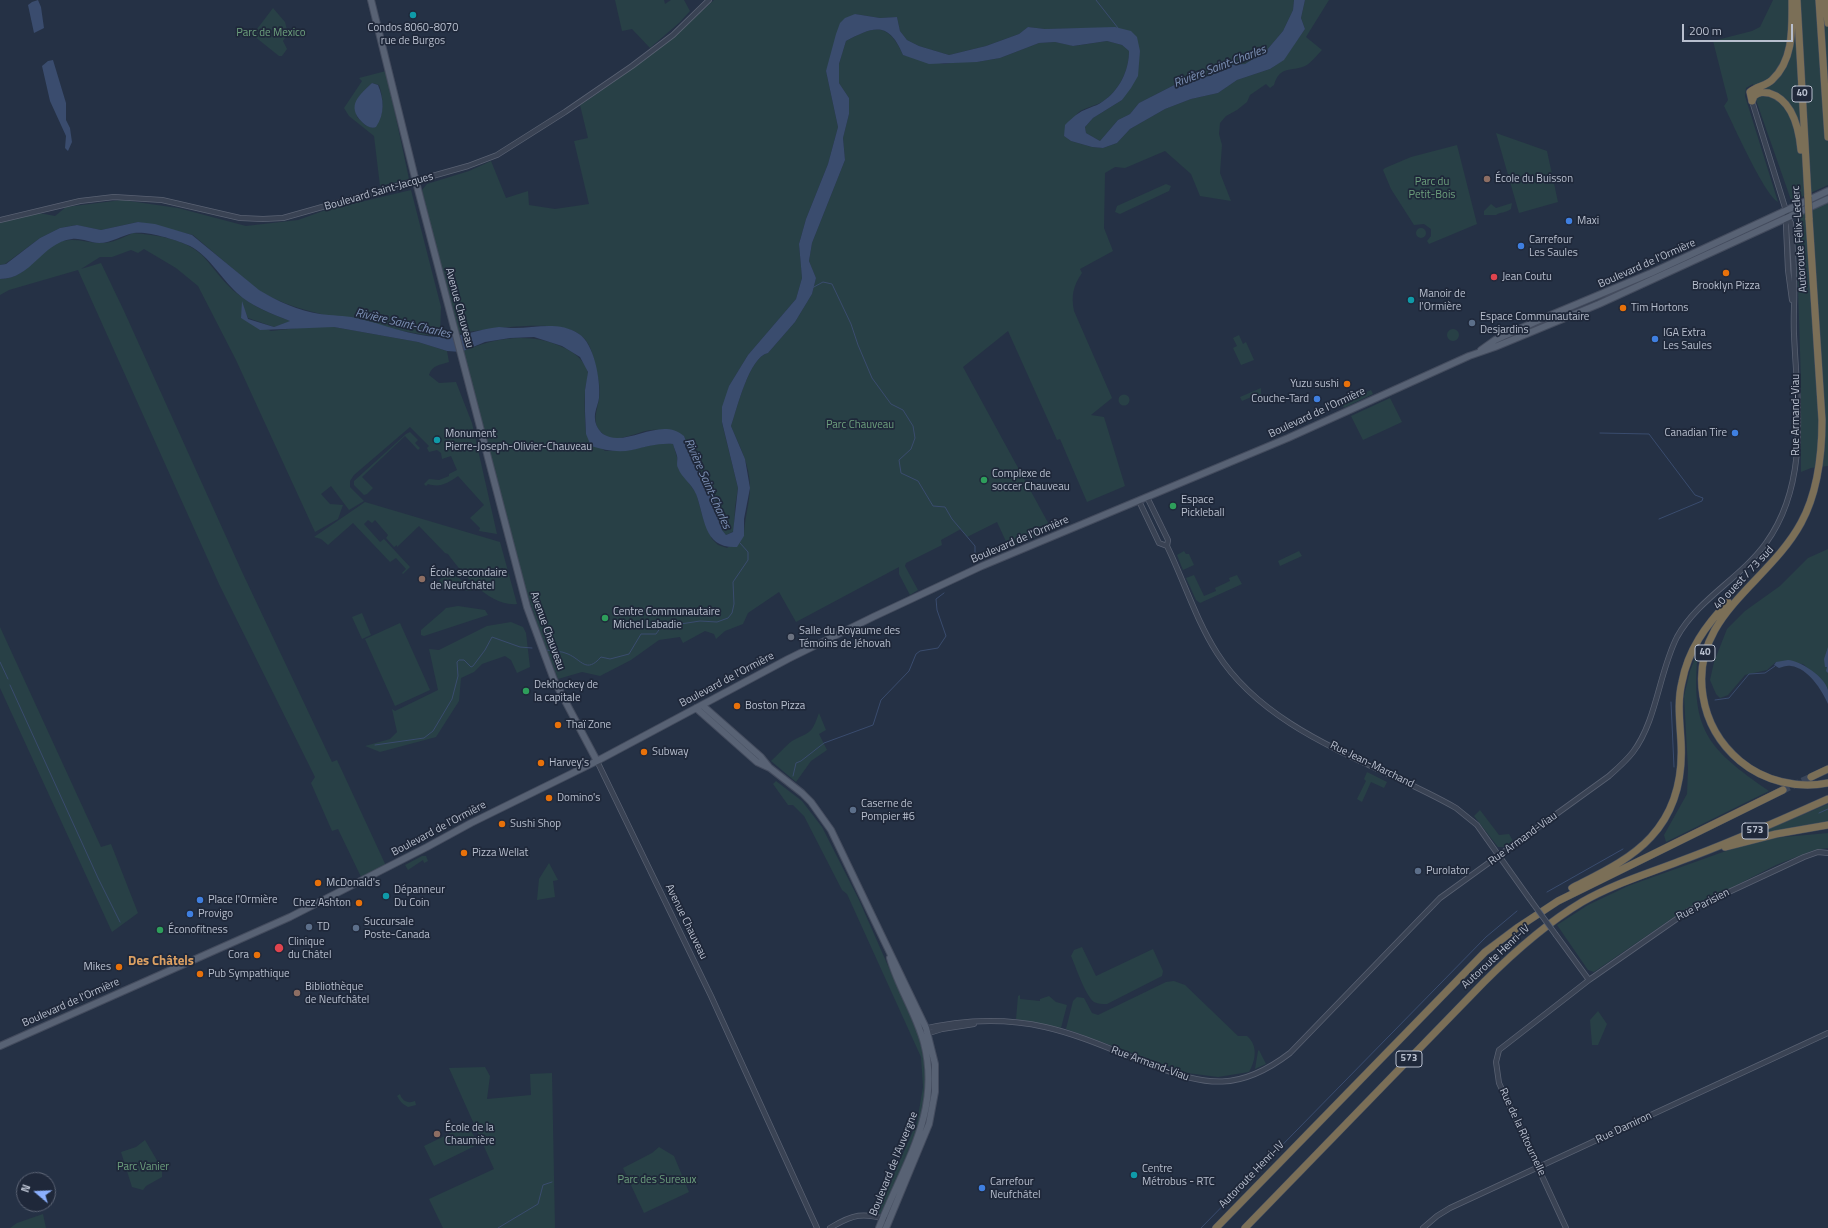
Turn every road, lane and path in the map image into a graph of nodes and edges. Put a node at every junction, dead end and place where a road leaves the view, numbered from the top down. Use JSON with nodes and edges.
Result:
{"nodes":[{"id":1,"x":371,"y":0,"type":"edge"},
{"id":2,"x":709,"y":0,"type":"edge"},
{"id":3,"x":1792,"y":0,"type":"edge"},
{"id":4,"x":1797,"y":0,"type":"edge"},
{"id":5,"x":1819,"y":0,"type":"edge"},
{"id":6,"x":1825,"y":0,"type":"edge"},
{"id":7,"x":1828,"y":23,"type":"edge"},
{"id":8,"x":1752,"y":101,"type":"junction"},
{"id":9,"x":1828,"y":137,"type":"edge"},
{"id":10,"x":416,"y":182,"type":"junction"},
{"id":11,"x":1828,"y":191,"type":"edge"},
{"id":12,"x":1808,"y":197,"type":"junction"},
{"id":13,"x":1828,"y":199,"type":"edge"},
{"id":14,"x":1786,"y":210,"type":"junction"},
{"id":15,"x":1787,"y":217,"type":"junction"},
{"id":16,"x":0,"y":220,"type":"edge"},
{"id":17,"x":1474,"y":354,"type":"junction"},
{"id":18,"x":1817,"y":476,"type":"junction"},
{"id":19,"x":1147,"y":497,"type":"junction"},
{"id":20,"x":1139,"y":500,"type":"junction"},
{"id":21,"x":1166,"y":546,"type":"junction"},
{"id":22,"x":699,"y":706,"type":"junction"},
{"id":23,"x":596,"y":761,"type":"junction"},
{"id":24,"x":1828,"y":769,"type":"edge"},
{"id":25,"x":1811,"y":777,"type":"tunnel mouth"},
{"id":26,"x":1828,"y":782,"type":"edge"},
{"id":27,"x":1783,"y":790,"type":"tunnel mouth"},
{"id":28,"x":1828,"y":799,"type":"edge"},
{"id":29,"x":1828,"y":826,"type":"edge"},
{"id":30,"x":1828,"y":853,"type":"edge"},
{"id":31,"x":1500,"y":856,"type":"junction"},
{"id":32,"x":1681,"y":861,"type":"junction"},
{"id":33,"x":886,"y":947,"type":"junction"},
{"id":34,"x":1485,"y":952,"type":"junction"},
{"id":35,"x":1589,"y":980,"type":"junction"},
{"id":36,"x":927,"y":1031,"type":"junction"},
{"id":37,"x":920,"y":1033,"type":"junction"},
{"id":38,"x":1828,"y":1033,"type":"edge"},
{"id":39,"x":0,"y":1046,"type":"edge"},
{"id":40,"x":1538,"y":1168,"type":"junction"},
{"id":41,"x":886,"y":1219,"type":"junction"},
{"id":42,"x":817,"y":1228,"type":"edge"},
{"id":43,"x":830,"y":1228,"type":"edge"},
{"id":44,"x":879,"y":1228,"type":"edge"},
{"id":45,"x":886,"y":1228,"type":"edge"},
{"id":46,"x":1216,"y":1228,"type":"edge"},
{"id":47,"x":1245,"y":1228,"type":"edge"},
{"id":48,"x":1423,"y":1228,"type":"edge"},
{"id":49,"x":1566,"y":1228,"type":"edge"}],
"edges":[{"from":1,"to":10,"type":"main road","name":"Avenue Chauveau"},
{"from":2,"to":10,"type":"street","name":"Boulevard Saint-Jacques"},
{"from":3,"to":8,"type":"highway"},
{"from":4,"to":12,"type":"highway","name":"Autoroute Félix-Leclerc","number":"40"},
{"from":5,"to":9,"type":"highway","number":"40"},
{"from":6,"to":7,"type":"highway"},
{"from":8,"to":12,"type":"highway"},
{"from":8,"to":14,"type":"street","name":"Rue Armand-Viau"},
{"from":10,"to":16,"type":"street","name":"Boulevard Saint-Jacques"},
{"from":10,"to":23,"type":"main road","name":"Avenue Chauveau"},
{"from":11,"to":14,"type":"main road","name":"Boulevard de l'Ormière"},
{"from":12,"to":18,"type":"highway","name":"Autoroute Félix-Leclerc","number":"40","bridge":true},
{"from":13,"to":15,"type":"main road","name":"Boulevard de l'Ormière"},
{"from":14,"to":15,"type":"street","name":"Rue Armand-Viau"},
{"from":14,"to":17,"type":"main road","name":"Boulevard de l'Ormière"},
{"from":15,"to":17,"type":"main road","name":"Boulevard de l'Ormière"},
{"from":15,"to":31,"type":"street","name":"Rue Armand-Viau"},
{"from":17,"to":19,"type":"main road","name":"Boulevard de l'Ormière"},
{"from":18,"to":26,"type":"highway","name":"40 ouest / 73 sud","number":"40"},
{"from":18,"to":34,"type":"highway"},
{"from":19,"to":20,"type":"main road","name":"Boulevard de l'Ormière"},
{"from":19,"to":21,"type":"street","name":"Rue Jean-Marchand"},
{"from":20,"to":21,"type":"street","name":"Rue Jean-Marchand"},
{"from":20,"to":22,"type":"main road","name":"Boulevard de l'Ormière"},
{"from":21,"to":31,"type":"street","name":"Rue Jean-Marchand"},
{"from":22,"to":23,"type":"main road","name":"Boulevard de l'Ormière"},
{"from":22,"to":33,"type":"main road","name":"Boulevard de l'Auvergne"},
{"from":23,"to":39,"type":"main road","name":"Boulevard de l'Ormière"},
{"from":23,"to":42,"type":"street","name":"Avenue Chauveau"},
{"from":24,"to":25,"type":"highway"},
{"from":27,"to":34,"type":"highway","name":"Autoroute Henri-IV","number":"573"},
{"from":28,"to":32,"type":"highway","name":"Autoroute Henri-IV","number":"573"},
{"from":29,"to":32,"type":"highway"},
{"from":30,"to":35,"type":"street","name":"Rue Parisien"},
{"from":31,"to":35,"type":"street","name":"Rue Jean-Marchand","bridge":true},
{"from":31,"to":36,"type":"street","name":"Rue Armand-Viau"},
{"from":32,"to":47,"type":"highway","name":"Autoroute Henri-IV","number":"573"},
{"from":33,"to":36,"type":"main road","name":"Boulevard de l'Auvergne"},
{"from":33,"to":37,"type":"main road","name":"Boulevard de l'Auvergne"},
{"from":34,"to":46,"type":"highway","name":"Autoroute Henri-IV"},
{"from":35,"to":40,"type":"street","name":"Rue de la Ritournelle"},
{"from":36,"to":37,"type":"street","name":"Rue Armand-Viau"},
{"from":36,"to":41,"type":"main road","name":"Boulevard de l'Auvergne"},
{"from":37,"to":41,"type":"main road","name":"Boulevard de l'Auvergne"},
{"from":38,"to":40,"type":"street","name":"Rue Damiron"},
{"from":40,"to":48,"type":"street","name":"Rue Damiron"},
{"from":40,"to":49,"type":"street","name":"Rue de la Ritournelle"},
{"from":41,"to":43,"type":"street"},
{"from":41,"to":44,"type":"main road","name":"Boulevard de l'Auvergne"},
{"from":41,"to":45,"type":"main road","name":"Boulevard de l'Auvergne"}]}
